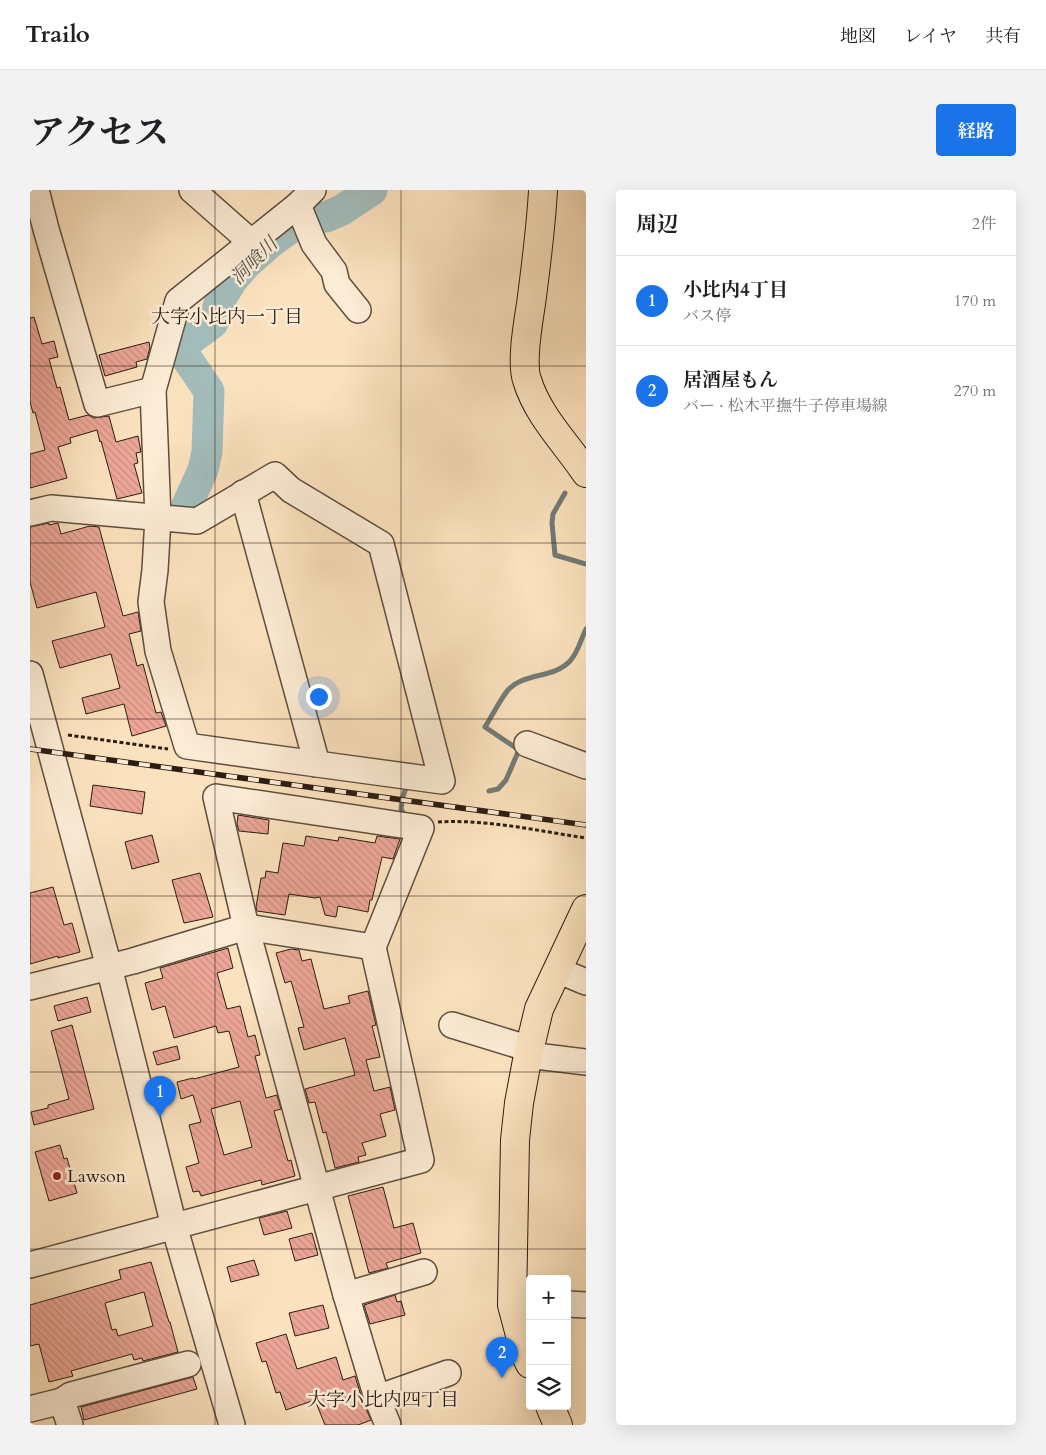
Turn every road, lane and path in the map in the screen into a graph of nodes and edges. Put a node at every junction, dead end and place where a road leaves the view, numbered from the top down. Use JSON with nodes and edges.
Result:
{"nodes":[{"id":1,"x":36,"y":190,"type":"edge"},
{"id":2,"x":192,"y":190,"type":"edge"},
{"id":3,"x":543,"y":190,"type":"edge"},
{"id":4,"x":305,"y":208,"type":"edge"},
{"id":5,"x":38,"y":231,"type":"edge"},
{"id":6,"x":251,"y":242,"type":"junction"},
{"id":7,"x":358,"y":310,"type":"dead end"},
{"id":8,"x":152,"y":390,"type":"junction"},
{"id":9,"x":586,"y":473,"type":"edge"},
{"id":10,"x":243,"y":493,"type":"junction"},
{"id":11,"x":30,"y":514,"type":"edge"},
{"id":12,"x":158,"y":518,"type":"junction"},
{"id":13,"x":30,"y":674,"type":"edge"},
{"id":14,"x":45,"y":731,"type":"junction"},
{"id":15,"x":527,"y":744,"type":"dead end"},
{"id":16,"x":187,"y":746,"type":"junction"},
{"id":17,"x":317,"y":764,"type":"junction"},
{"id":18,"x":586,"y":766,"type":"edge"},
{"id":19,"x":421,"y":828,"type":"junction"},
{"id":20,"x":586,"y":838,"type":"edge"},
{"id":21,"x":586,"y":911,"type":"edge"},
{"id":22,"x":246,"y":927,"type":"junction"},
{"id":23,"x":373,"y":948,"type":"junction"},
{"id":24,"x":109,"y":967,"type":"junction"},
{"id":25,"x":557,"y":970,"type":"junction"},
{"id":26,"x":586,"y":982,"type":"edge"},
{"id":27,"x":30,"y":987,"type":"edge"},
{"id":28,"x":452,"y":1025,"type":"dead end"},
{"id":29,"x":529,"y":1052,"type":"junction"},
{"id":30,"x":586,"y":1062,"type":"edge"},
{"id":31,"x":317,"y":1187,"type":"junction"},
{"id":32,"x":174,"y":1226,"type":"junction"},
{"id":33,"x":30,"y":1265,"type":"edge"},
{"id":34,"x":424,"y":1272,"type":"dead end"},
{"id":35,"x":346,"y":1295,"type":"junction"},
{"id":36,"x":571,"y":1304,"type":"edge"},
{"id":37,"x":521,"y":1305,"type":"edge"},
{"id":38,"x":586,"y":1305,"type":"edge"},
{"id":39,"x":526,"y":1356,"type":"edge"},
{"id":40,"x":188,"y":1364,"type":"dead end"},
{"id":41,"x":448,"y":1373,"type":"dead end"},
{"id":42,"x":377,"y":1398,"type":"junction"},
{"id":43,"x":62,"y":1400,"type":"junction"},
{"id":44,"x":30,"y":1409,"type":"edge"},
{"id":45,"x":552,"y":1410,"type":"edge"},
{"id":46,"x":70,"y":1425,"type":"edge"},
{"id":47,"x":232,"y":1425,"type":"edge"},
{"id":48,"x":388,"y":1425,"type":"edge"},
{"id":49,"x":558,"y":1425,"type":"edge"}],
"edges":[{"from":1,"to":5,"type":"street"},
{"from":2,"to":6,"type":"street"},
{"from":3,"to":9,"type":"main road"},
{"from":4,"to":6,"type":"street"},
{"from":4,"to":7,"type":"street"},
{"from":5,"to":8,"type":"street"},
{"from":6,"to":8,"type":"street"},
{"from":8,"to":12,"type":"street"},
{"from":10,"to":12,"type":"street"},
{"from":10,"to":17,"type":"street"},
{"from":10,"to":17,"type":"street"},
{"from":11,"to":12,"type":"street"},
{"from":12,"to":16,"type":"street"},
{"from":13,"to":14,"type":"street"},
{"from":14,"to":16,"type":"path"},
{"from":14,"to":24,"type":"street"},
{"from":15,"to":18,"type":"street"},
{"from":16,"to":17,"type":"street"},
{"from":19,"to":20,"type":"path"},
{"from":19,"to":22,"type":"street"},
{"from":19,"to":23,"type":"street"},
{"from":21,"to":25,"type":"main road"},
{"from":22,"to":23,"type":"street"},
{"from":22,"to":24,"type":"street"},
{"from":22,"to":31,"type":"street"},
{"from":23,"to":31,"type":"street"},
{"from":24,"to":27,"type":"street"},
{"from":24,"to":32,"type":"street"},
{"from":25,"to":26,"type":"street"},
{"from":25,"to":29,"type":"main road"},
{"from":28,"to":29,"type":"street"},
{"from":29,"to":30,"type":"street"},
{"from":29,"to":37,"type":"main road"},
{"from":31,"to":32,"type":"street"},
{"from":31,"to":35,"type":"street"},
{"from":32,"to":33,"type":"street"},
{"from":32,"to":47,"type":"street"},
{"from":34,"to":35,"type":"street"},
{"from":35,"to":42,"type":"street"},
{"from":36,"to":38,"type":"street"},
{"from":37,"to":39,"type":"main road"},
{"from":40,"to":43,"type":"street"},
{"from":41,"to":42,"type":"street"},
{"from":42,"to":48,"type":"street"},
{"from":43,"to":44,"type":"street"},
{"from":43,"to":46,"type":"street"},
{"from":45,"to":49,"type":"main road"}]}
